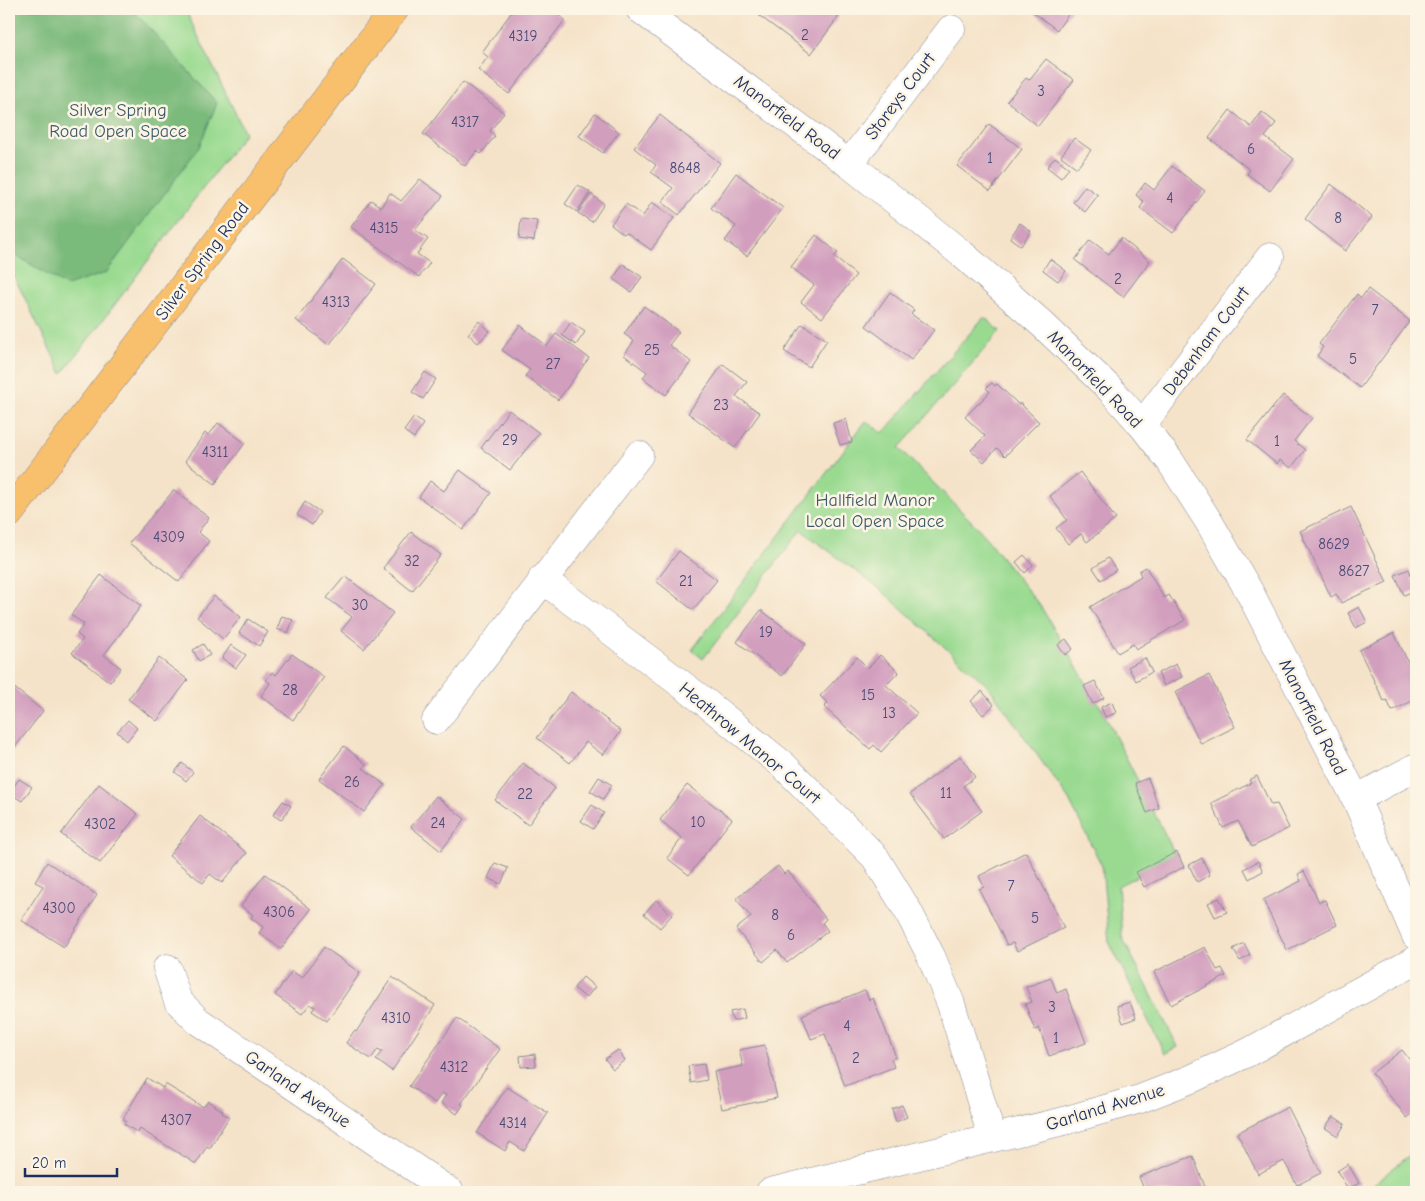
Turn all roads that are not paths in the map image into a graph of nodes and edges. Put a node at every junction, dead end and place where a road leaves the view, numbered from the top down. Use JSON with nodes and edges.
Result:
{"nodes":[{"id":1,"x":395,"y":9,"type":"edge"},
{"id":2,"x":640,"y":9,"type":"edge"},
{"id":3,"x":951,"y":29,"type":"dead end"},
{"id":4,"x":849,"y":164,"type":"junction"},
{"id":5,"x":1270,"y":257,"type":"dead end"},
{"id":6,"x":1142,"y":425,"type":"junction"},
{"id":7,"x":639,"y":455,"type":"dead end"},
{"id":8,"x":9,"y":514,"type":"edge"},
{"id":9,"x":542,"y":579,"type":"junction"},
{"id":10,"x":436,"y":720,"type":"dead end"},
{"id":11,"x":1416,"y":767,"type":"edge"},
{"id":12,"x":1356,"y":799,"type":"junction"},
{"id":13,"x":1416,"y":936,"type":"edge"},
{"id":14,"x":1416,"y":960,"type":"edge"},
{"id":15,"x":167,"y":968,"type":"dead end"},
{"id":16,"x":992,"y":1137,"type":"junction"},
{"id":17,"x":450,"y":1192,"type":"edge"},
{"id":18,"x":770,"y":1192,"type":"edge"}],
"edges":[{"from":1,"to":8,"type":"main road","name":"Silver Spring Road"},
{"from":2,"to":4,"type":"street","name":"Manorfield Road"},
{"from":3,"to":4,"type":"street","name":"Storeys Court"},
{"from":4,"to":6,"type":"street","name":"Manorfield Road"},
{"from":5,"to":6,"type":"street","name":"Debenham Court"},
{"from":6,"to":12,"type":"street","name":"Manorfield Road"},
{"from":7,"to":9,"type":"street"},
{"from":9,"to":10,"type":"street"},
{"from":9,"to":16,"type":"street","name":"Heathrow Manor Court"},
{"from":11,"to":12,"type":"street"},
{"from":12,"to":13,"type":"street","name":"Manorfield Road"},
{"from":14,"to":16,"type":"street","name":"Garland Avenue"},
{"from":15,"to":17,"type":"street","name":"Garland Avenue"},
{"from":16,"to":18,"type":"street","name":"Garland Avenue"}]}
